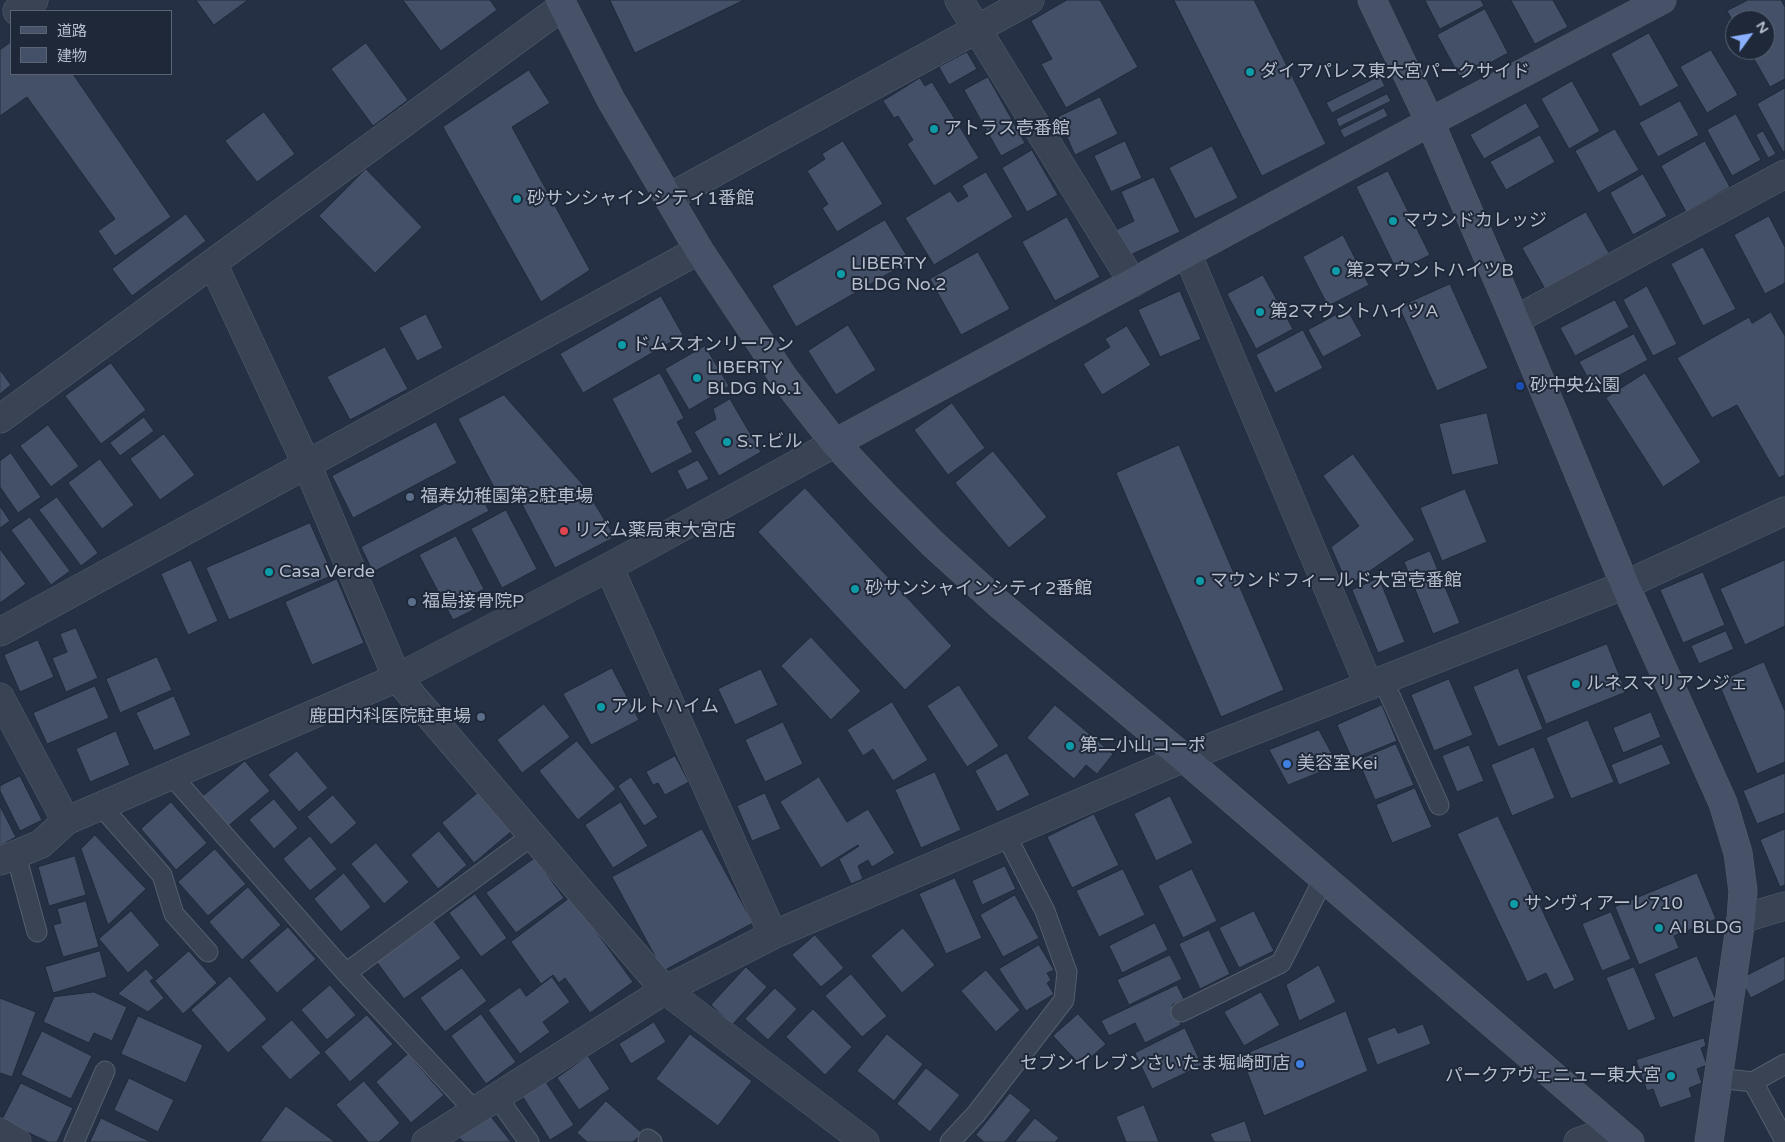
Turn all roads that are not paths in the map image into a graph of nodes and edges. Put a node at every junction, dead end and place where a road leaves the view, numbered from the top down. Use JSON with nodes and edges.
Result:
{"nodes":[{"id":1,"x":34,"y":0,"type":"edge"},
{"id":2,"x":960,"y":0,"type":"edge"},
{"id":3,"x":1030,"y":0,"type":"edge"},
{"id":4,"x":1372,"y":0,"type":"edge"},
{"id":5,"x":1662,"y":0,"type":"edge"},
{"id":6,"x":561,"y":3,"type":"edge"},
{"id":7,"x":19,"y":10,"type":"edge"},
{"id":8,"x":977,"y":29,"type":"junction"},
{"id":9,"x":1430,"y":122,"type":"junction"},
{"id":10,"x":1785,"y":174,"type":"edge"},
{"id":11,"x":668,"y":198,"type":"junction"},
{"id":12,"x":699,"y":250,"type":"junction"},
{"id":13,"x":1187,"y":253,"type":"junction"},
{"id":14,"x":213,"y":264,"type":"junction"},
{"id":15,"x":1133,"y":282,"type":"junction"},
{"id":16,"x":1515,"y":320,"type":"junction"},
{"id":17,"x":0,"y":419,"type":"edge"},
{"id":18,"x":835,"y":443,"type":"junction"},
{"id":19,"x":307,"y":465,"type":"junction"},
{"id":20,"x":1785,"y":511,"type":"edge"},
{"id":21,"x":609,"y":567,"type":"junction"},
{"id":22,"x":1625,"y":585,"type":"junction"},
{"id":23,"x":0,"y":632,"type":"edge"},
{"id":24,"x":397,"y":678,"type":"junction"},
{"id":25,"x":1376,"y":683,"type":"junction"},
{"id":26,"x":0,"y":697,"type":"edge"},
{"id":27,"x":1184,"y":758,"type":"junction"},
{"id":28,"x":172,"y":776,"type":"junction"},
{"id":29,"x":1440,"y":805,"type":"dead end"},
{"id":30,"x":100,"y":806,"type":"junction"},
{"id":31,"x":66,"y":821,"type":"junction"},
{"id":32,"x":1006,"y":835,"type":"junction"},
{"id":33,"x":533,"y":836,"type":"junction"},
{"id":34,"x":8,"y":858,"type":"edge"},
{"id":35,"x":1324,"y":878,"type":"junction"},
{"id":36,"x":1785,"y":906,"type":"edge"},
{"id":37,"x":1742,"y":919,"type":"junction"},
{"id":38,"x":37,"y":932,"type":"dead end"},
{"id":39,"x":773,"y":935,"type":"junction"},
{"id":40,"x":208,"y":952,"type":"dead end"},
{"id":41,"x":346,"y":972,"type":"junction"},
{"id":42,"x":666,"y":990,"type":"junction"},
{"id":43,"x":1181,"y":1012,"type":"dead end"},
{"id":44,"x":1785,"y":1064,"type":"edge"},
{"id":45,"x":105,"y":1071,"type":"dead end"},
{"id":46,"x":1718,"y":1078,"type":"junction"},
{"id":47,"x":1753,"y":1082,"type":"junction"},
{"id":48,"x":486,"y":1104,"type":"junction"},
{"id":49,"x":0,"y":1132,"type":"edge"},
{"id":50,"x":1623,"y":1136,"type":"edge"},
{"id":51,"x":853,"y":1138,"type":"edge"},
{"id":52,"x":17,"y":1142,"type":"edge"},
{"id":53,"x":74,"y":1142,"type":"edge"},
{"id":54,"x":426,"y":1142,"type":"edge"},
{"id":55,"x":529,"y":1142,"type":"edge"},
{"id":56,"x":950,"y":1142,"type":"edge"},
{"id":57,"x":1578,"y":1142,"type":"edge"},
{"id":58,"x":1709,"y":1142,"type":"edge"},
{"id":59,"x":1785,"y":1142,"type":"edge"}],
"edges":[{"from":1,"to":7,"type":"street"},
{"from":2,"to":8,"type":"street"},
{"from":3,"to":8,"type":"street"},
{"from":4,"to":9,"type":"street"},
{"from":5,"to":9,"type":"street"},
{"from":6,"to":11,"type":"street"},
{"from":6,"to":14,"type":"street"},
{"from":8,"to":11,"type":"street"},
{"from":8,"to":15,"type":"street"},
{"from":9,"to":13,"type":"street"},
{"from":9,"to":16,"type":"street"},
{"from":10,"to":16,"type":"street"},
{"from":11,"to":12,"type":"street"},
{"from":12,"to":18,"type":"street"},
{"from":12,"to":19,"type":"street"},
{"from":13,"to":15,"type":"street"},
{"from":13,"to":25,"type":"street"},
{"from":14,"to":17,"type":"street"},
{"from":14,"to":19,"type":"street"},
{"from":15,"to":18,"type":"street"},
{"from":16,"to":22,"type":"street"},
{"from":18,"to":21,"type":"street"},
{"from":18,"to":27,"type":"street"},
{"from":19,"to":23,"type":"street"},
{"from":19,"to":24,"type":"street"},
{"from":20,"to":22,"type":"street"},
{"from":21,"to":24,"type":"street"},
{"from":21,"to":39,"type":"street"},
{"from":22,"to":25,"type":"street"},
{"from":22,"to":37,"type":"street"},
{"from":24,"to":28,"type":"street"},
{"from":24,"to":33,"type":"street"},
{"from":25,"to":27,"type":"street"},
{"from":25,"to":29,"type":"lane"},
{"from":26,"to":31,"type":"street"},
{"from":27,"to":32,"type":"street"},
{"from":27,"to":35,"type":"street"},
{"from":28,"to":30,"type":"street"},
{"from":28,"to":41,"type":"lane"},
{"from":30,"to":31,"type":"street"},
{"from":30,"to":40,"type":"lane"},
{"from":31,"to":34,"type":"street"},
{"from":32,"to":39,"type":"street"},
{"from":32,"to":56,"type":"lane"},
{"from":33,"to":41,"type":"lane"},
{"from":33,"to":42,"type":"street"},
{"from":34,"to":38,"type":"lane"},
{"from":35,"to":43,"type":"lane"},
{"from":35,"to":50,"type":"street"},
{"from":36,"to":37,"type":"street"},
{"from":37,"to":46,"type":"street"},
{"from":39,"to":42,"type":"street"},
{"from":41,"to":48,"type":"lane"},
{"from":42,"to":48,"type":"street"},
{"from":42,"to":51,"type":"street"},
{"from":44,"to":47,"type":"lane"},
{"from":45,"to":53,"type":"lane"},
{"from":46,"to":47,"type":"lane"},
{"from":46,"to":58,"type":"street"},
{"from":47,"to":59,"type":"lane"},
{"from":48,"to":54,"type":"street"},
{"from":48,"to":55,"type":"lane"},
{"from":49,"to":52,"type":"street"},
{"from":50,"to":57,"type":"street"}]}
